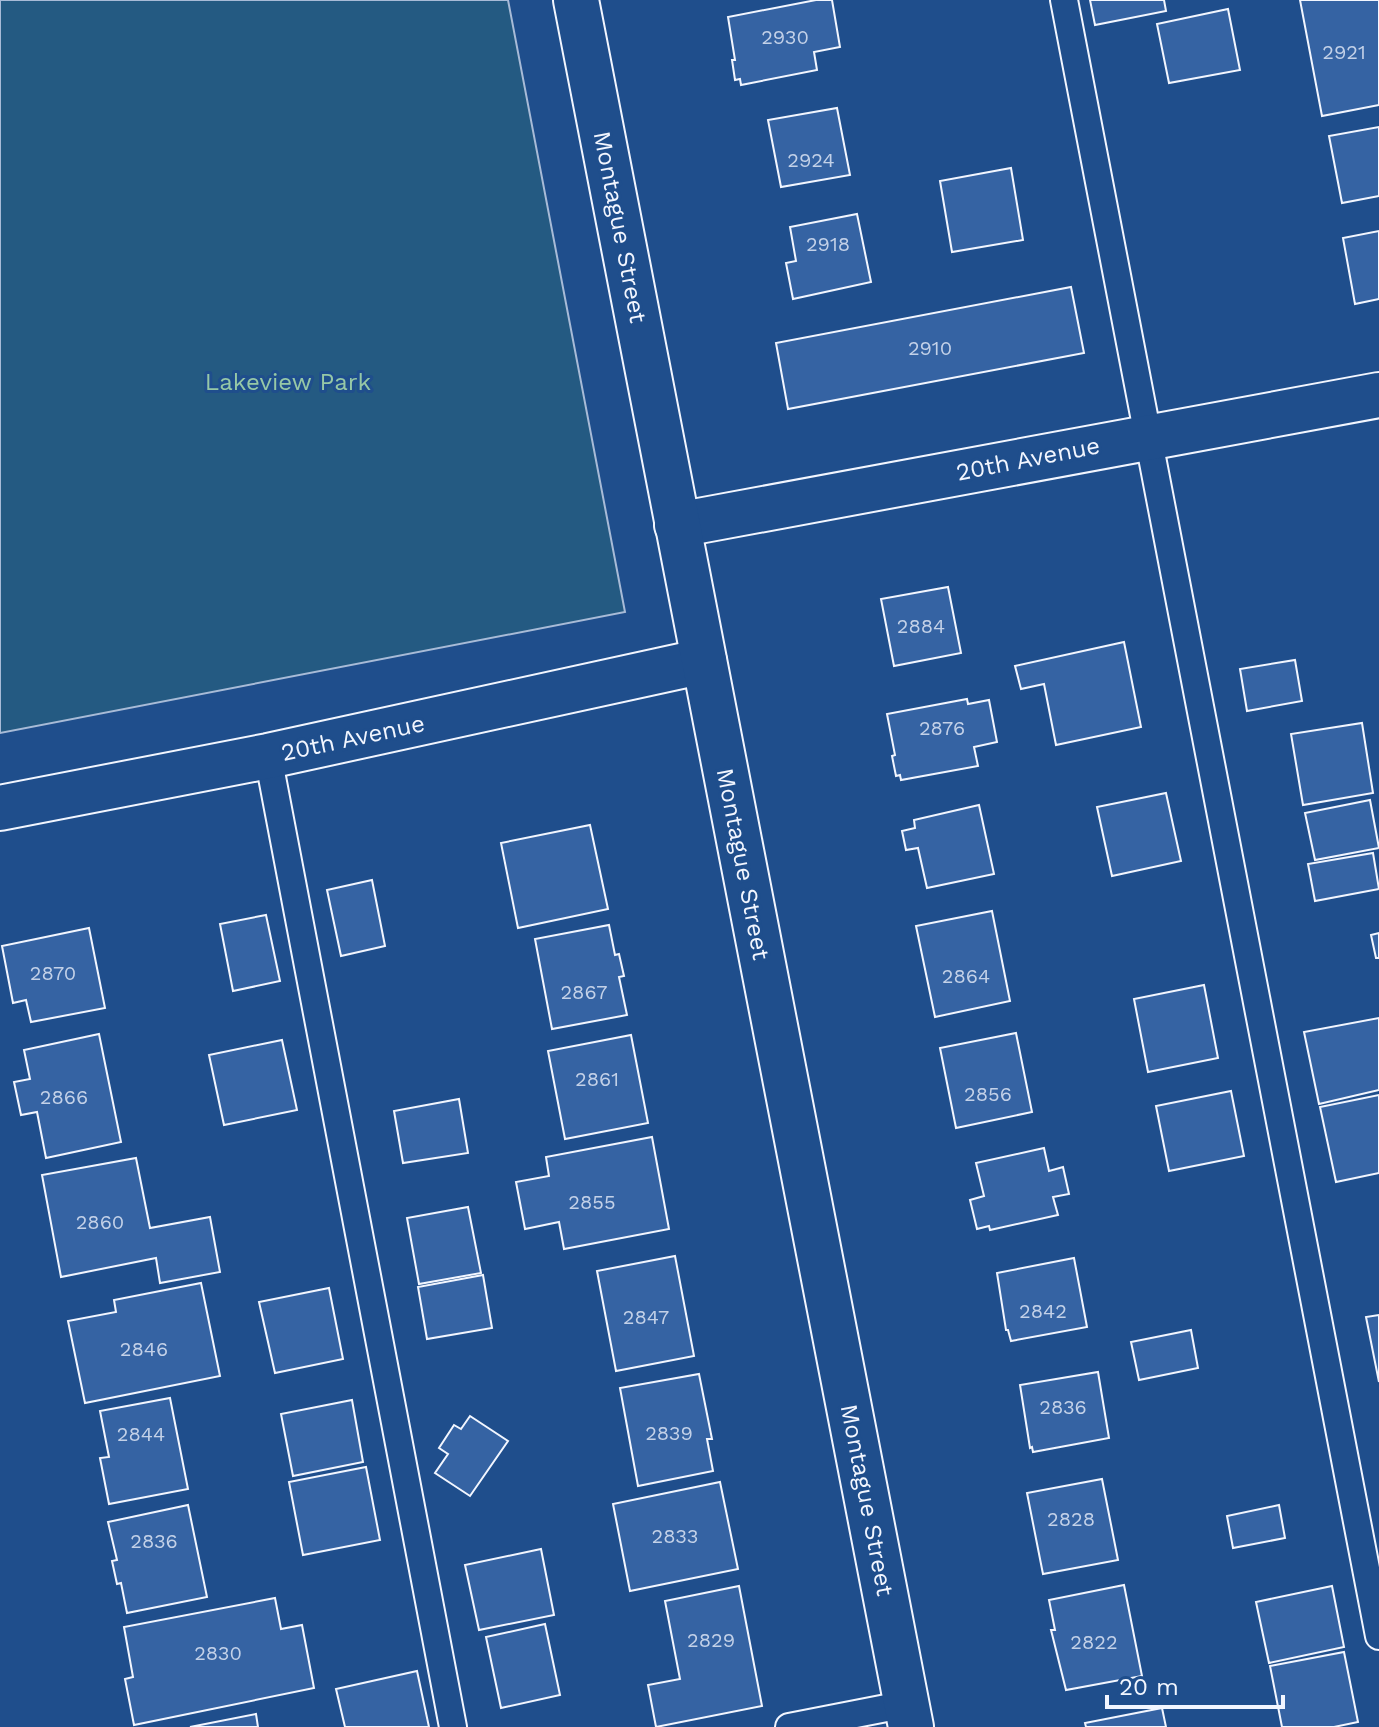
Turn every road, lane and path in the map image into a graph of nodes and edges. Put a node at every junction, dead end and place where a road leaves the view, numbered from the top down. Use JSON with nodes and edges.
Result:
{"nodes":[{"id":1,"x":576,"y":0,"type":"edge"},
{"id":2,"x":1064,"y":0,"type":"edge"},
{"id":3,"x":1379,"y":395,"type":"edge"},
{"id":4,"x":1148,"y":436,"type":"junction"},
{"id":5,"x":677,"y":525,"type":"junction"},
{"id":6,"x":704,"y":661,"type":"junction"},
{"id":7,"x":268,"y":756,"type":"junction"},
{"id":8,"x":0,"y":808,"type":"edge"},
{"id":9,"x":1379,"y":1636,"type":"edge"},
{"id":10,"x":909,"y":1716,"type":"edge"},
{"id":11,"x":453,"y":1727,"type":"edge"},
{"id":12,"x":789,"y":1727,"type":"edge"}],
"edges":[{"from":1,"to":5,"type":"street","name":"Montague Street"},
{"from":2,"to":4,"type":"lane"},
{"from":3,"to":4,"type":"street","name":"20th Avenue"},
{"from":4,"to":5,"type":"street","name":"20th Avenue"},
{"from":4,"to":9,"type":"lane"},
{"from":5,"to":6,"type":"street","name":"Montague Street"},
{"from":6,"to":7,"type":"street","name":"20th Avenue"},
{"from":6,"to":10,"type":"street","name":"Montague Street"},
{"from":7,"to":8,"type":"street","name":"20th Avenue"},
{"from":7,"to":11,"type":"lane"},
{"from":10,"to":12,"type":"lane"}]}
